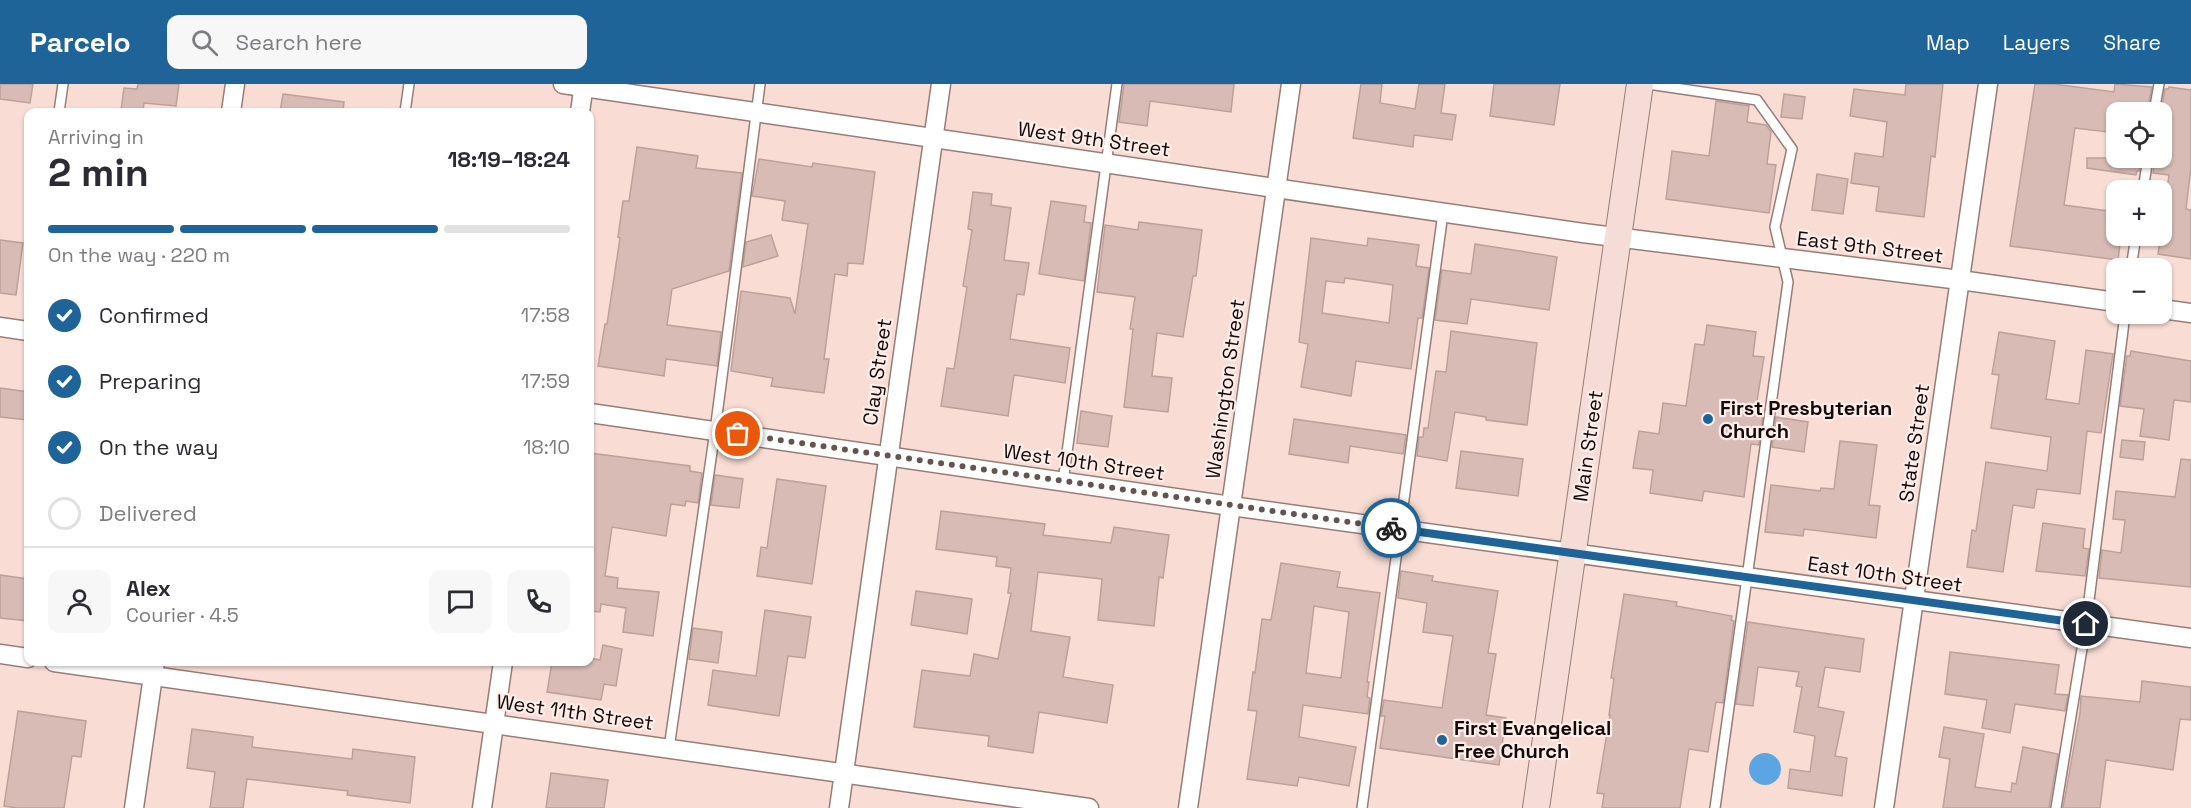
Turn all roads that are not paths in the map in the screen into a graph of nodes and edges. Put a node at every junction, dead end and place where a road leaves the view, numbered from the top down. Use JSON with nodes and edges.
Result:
{"nodes":[{"id":1,"x":63,"y":84,"type":"edge"},
{"id":2,"x":235,"y":84,"type":"edge"},
{"id":3,"x":409,"y":84,"type":"edge"},
{"id":4,"x":563,"y":84,"type":"edge"},
{"id":5,"x":760,"y":84,"type":"edge"},
{"id":6,"x":941,"y":84,"type":"edge"},
{"id":7,"x":1117,"y":84,"type":"edge"},
{"id":8,"x":1291,"y":84,"type":"edge"},
{"id":9,"x":1640,"y":84,"type":"edge"},
{"id":10,"x":1648,"y":84,"type":"edge"},
{"id":11,"x":1988,"y":84,"type":"edge"},
{"id":12,"x":2159,"y":84,"type":"edge"},
{"id":13,"x":584,"y":86,"type":"edge"},
{"id":14,"x":2156,"y":102,"type":"edge"},
{"id":15,"x":60,"y":108,"type":"edge"},
{"id":16,"x":232,"y":108,"type":"edge"},
{"id":17,"x":406,"y":108,"type":"edge"},
{"id":18,"x":581,"y":108,"type":"edge"},
{"id":19,"x":756,"y":112,"type":"junction"},
{"id":20,"x":933,"y":138,"type":"junction"},
{"id":21,"x":1107,"y":164,"type":"junction"},
{"id":22,"x":1276,"y":188,"type":"junction"},
{"id":23,"x":1443,"y":213,"type":"junction"},
{"id":24,"x":1618,"y":238,"type":"junction"},
{"id":25,"x":1784,"y":259,"type":"junction"},
{"id":26,"x":1960,"y":280,"type":"junction"},
{"id":27,"x":2106,"y":302,"type":"edge"},
{"id":28,"x":2172,"y":310,"type":"edge"},
{"id":29,"x":2191,"y":313,"type":"edge"},
{"id":30,"x":2124,"y":324,"type":"edge"},
{"id":31,"x":0,"y":327,"type":"edge"},
{"id":32,"x":24,"y":330,"type":"edge"},
{"id":33,"x":594,"y":414,"type":"edge"},
{"id":34,"x":715,"y":431,"type":"junction"},
{"id":35,"x":888,"y":456,"type":"junction"},
{"id":36,"x":1063,"y":482,"type":"junction"},
{"id":37,"x":1231,"y":506,"type":"junction"},
{"id":38,"x":1401,"y":530,"type":"junction"},
{"id":39,"x":1573,"y":554,"type":"junction"},
{"id":40,"x":1747,"y":577,"type":"junction"},
{"id":41,"x":1914,"y":600,"type":"junction"},
{"id":42,"x":2086,"y":624,"type":"junction"},
{"id":43,"x":2191,"y":638,"type":"edge"},
{"id":44,"x":0,"y":654,"type":"edge"},
{"id":45,"x":24,"y":657,"type":"edge"},
{"id":46,"x":121,"y":666,"type":"edge"},
{"id":47,"x":502,"y":666,"type":"edge"},
{"id":48,"x":154,"y":668,"type":"edge"},
{"id":49,"x":494,"y":724,"type":"junction"},
{"id":50,"x":669,"y":748,"type":"junction"},
{"id":51,"x":843,"y":773,"type":"junction"},
{"id":52,"x":134,"y":808,"type":"edge"},
{"id":53,"x":482,"y":808,"type":"edge"},
{"id":54,"x":838,"y":808,"type":"edge"},
{"id":55,"x":1089,"y":808,"type":"edge"},
{"id":56,"x":1188,"y":808,"type":"edge"},
{"id":57,"x":1362,"y":808,"type":"edge"},
{"id":58,"x":1536,"y":808,"type":"edge"},
{"id":59,"x":1715,"y":808,"type":"edge"},
{"id":60,"x":1884,"y":808,"type":"edge"},
{"id":61,"x":2056,"y":808,"type":"edge"}],
"edges":[{"from":1,"to":15,"type":"lane"},
{"from":2,"to":16,"type":"street"},
{"from":3,"to":17,"type":"lane"},
{"from":4,"to":13,"type":"street","name":"West 9th Street"},
{"from":5,"to":19,"type":"lane"},
{"from":6,"to":20,"type":"street","name":"Clay Street"},
{"from":7,"to":21,"type":"lane"},
{"from":8,"to":22,"type":"street","name":"Washington Street"},
{"from":9,"to":24,"type":"main road","name":"Main Street"},
{"from":10,"to":25,"type":"lane"},
{"from":11,"to":26,"type":"street","name":"State Street"},
{"from":12,"to":14,"type":"lane"},
{"from":13,"to":18,"type":"street"},
{"from":13,"to":19,"type":"street","name":"West 9th Street"},
{"from":19,"to":20,"type":"street","name":"West 9th Street"},
{"from":19,"to":34,"type":"lane"},
{"from":20,"to":21,"type":"street","name":"West 9th Street"},
{"from":20,"to":35,"type":"street","name":"Clay Street"},
{"from":21,"to":22,"type":"street","name":"West 9th Street"},
{"from":21,"to":36,"type":"lane"},
{"from":22,"to":23,"type":"street","name":"West 9th Street"},
{"from":22,"to":37,"type":"street","name":"Washington Street"},
{"from":23,"to":24,"type":"street","name":"West 9th Street"},
{"from":23,"to":38,"type":"lane"},
{"from":24,"to":25,"type":"street","name":"East 9th Street"},
{"from":24,"to":39,"type":"main road","name":"Main Street"},
{"from":25,"to":26,"type":"street","name":"East 9th Street"},
{"from":25,"to":40,"type":"lane"},
{"from":26,"to":27,"type":"street","name":"East 9th Street"},
{"from":26,"to":41,"type":"street","name":"State Street"},
{"from":28,"to":29,"type":"street"},
{"from":30,"to":42,"type":"lane"},
{"from":31,"to":32,"type":"street"},
{"from":33,"to":34,"type":"street","name":"West 10th Street"},
{"from":34,"to":35,"type":"street","name":"West 10th Street"},
{"from":34,"to":50,"type":"lane"},
{"from":35,"to":36,"type":"street","name":"West 10th Street"},
{"from":35,"to":51,"type":"street","name":"Clay Street"},
{"from":36,"to":37,"type":"street","name":"West 10th Street"},
{"from":37,"to":38,"type":"street","name":"West 10th Street"},
{"from":37,"to":56,"type":"street","name":"Washington Street"},
{"from":38,"to":39,"type":"street","name":"West 10th Street"},
{"from":38,"to":57,"type":"lane"},
{"from":39,"to":40,"type":"street","name":"East 10th Street"},
{"from":39,"to":58,"type":"main road","name":"Main Street"},
{"from":40,"to":41,"type":"street","name":"East 10th Street"},
{"from":40,"to":59,"type":"lane"},
{"from":41,"to":42,"type":"street","name":"East 10th Street"},
{"from":41,"to":60,"type":"street","name":"State Street"},
{"from":42,"to":43,"type":"street","name":"East 10th Street"},
{"from":42,"to":61,"type":"lane"},
{"from":44,"to":45,"type":"street"},
{"from":46,"to":48,"type":"street","name":"West 11th Street"},
{"from":47,"to":49,"type":"street"},
{"from":48,"to":49,"type":"street","name":"West 11th Street"},
{"from":48,"to":52,"type":"street"},
{"from":49,"to":50,"type":"street","name":"West 11th Street"},
{"from":49,"to":53,"type":"street"},
{"from":50,"to":51,"type":"street","name":"West 11th Street"},
{"from":51,"to":54,"type":"street","name":"Clay Street"},
{"from":51,"to":55,"type":"street","name":"West 11th Street"}]}
